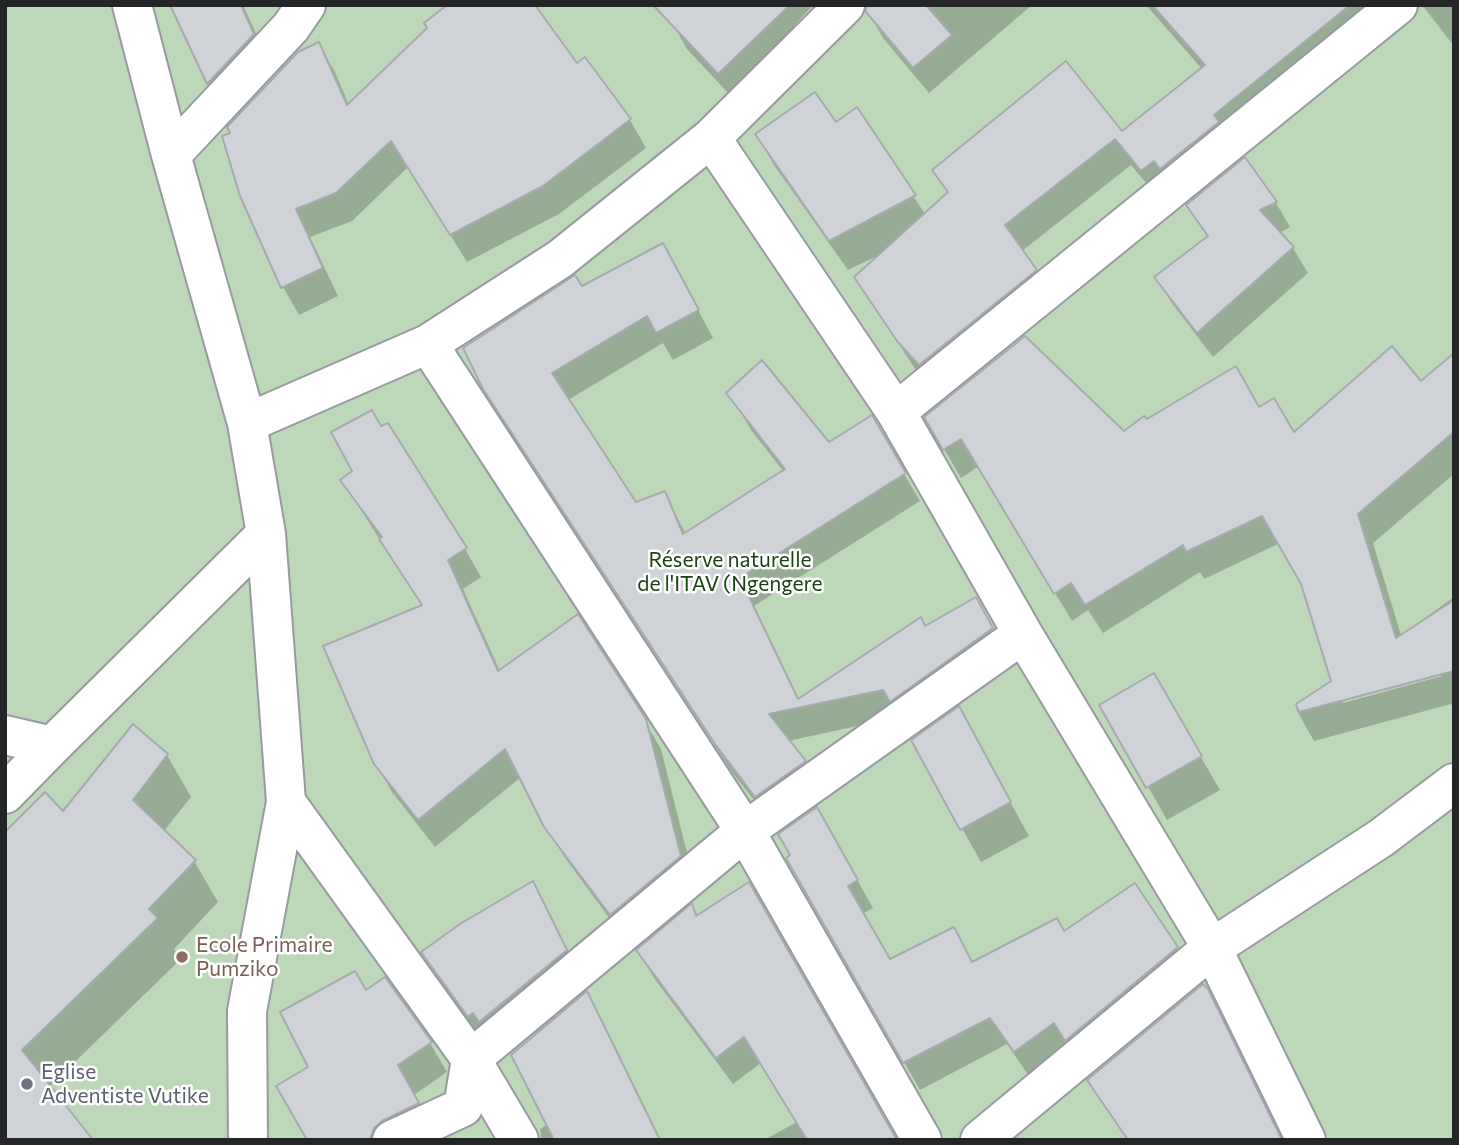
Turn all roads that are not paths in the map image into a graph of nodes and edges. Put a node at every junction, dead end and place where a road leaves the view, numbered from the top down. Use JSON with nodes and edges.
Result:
{"nodes":[{"id":1,"x":132,"y":5,"type":"edge"},
{"id":2,"x":306,"y":5,"type":"edge"},
{"id":3,"x":845,"y":5,"type":"edge"},
{"id":4,"x":1398,"y":5,"type":"edge"},
{"id":5,"x":711,"y":138,"type":"junction"},
{"id":6,"x":171,"y":155,"type":"junction"},
{"id":7,"x":428,"y":344,"type":"junction"},
{"id":8,"x":896,"y":412,"type":"junction"},
{"id":9,"x":247,"y":423,"type":"junction"},
{"id":10,"x":266,"y":534,"type":"junction"},
{"id":11,"x":1023,"y":634,"type":"junction"},
{"id":12,"x":5,"y":735,"type":"edge"},
{"id":13,"x":52,"y":746,"type":"junction"},
{"id":14,"x":1454,"y":783,"type":"edge"},
{"id":15,"x":5,"y":794,"type":"edge"},
{"id":16,"x":286,"y":802,"type":"junction"},
{"id":17,"x":745,"y":831,"type":"junction"},
{"id":18,"x":1212,"y":948,"type":"junction"},
{"id":19,"x":471,"y":1059,"type":"junction"},
{"id":20,"x":248,"y":1140,"type":"edge"},
{"id":21,"x":391,"y":1140,"type":"edge"},
{"id":22,"x":519,"y":1140,"type":"edge"},
{"id":23,"x":922,"y":1140,"type":"edge"},
{"id":24,"x":981,"y":1140,"type":"edge"},
{"id":25,"x":1306,"y":1140,"type":"edge"}],
"edges":[{"from":1,"to":6,"type":"street"},
{"from":2,"to":6,"type":"street"},
{"from":3,"to":5,"type":"street"},
{"from":4,"to":8,"type":"street"},
{"from":5,"to":7,"type":"street"},
{"from":5,"to":8,"type":"street"},
{"from":6,"to":9,"type":"street"},
{"from":7,"to":9,"type":"street"},
{"from":7,"to":17,"type":"street"},
{"from":8,"to":11,"type":"street"},
{"from":9,"to":10,"type":"street"},
{"from":10,"to":13,"type":"street"},
{"from":10,"to":16,"type":"street"},
{"from":11,"to":17,"type":"street"},
{"from":11,"to":18,"type":"street"},
{"from":12,"to":13,"type":"street"},
{"from":13,"to":15,"type":"street"},
{"from":14,"to":18,"type":"street"},
{"from":16,"to":19,"type":"street"},
{"from":16,"to":20,"type":"street"},
{"from":17,"to":19,"type":"street"},
{"from":17,"to":23,"type":"street"},
{"from":18,"to":24,"type":"street"},
{"from":18,"to":25,"type":"street"},
{"from":19,"to":21,"type":"street"},
{"from":19,"to":22,"type":"street"}]}
